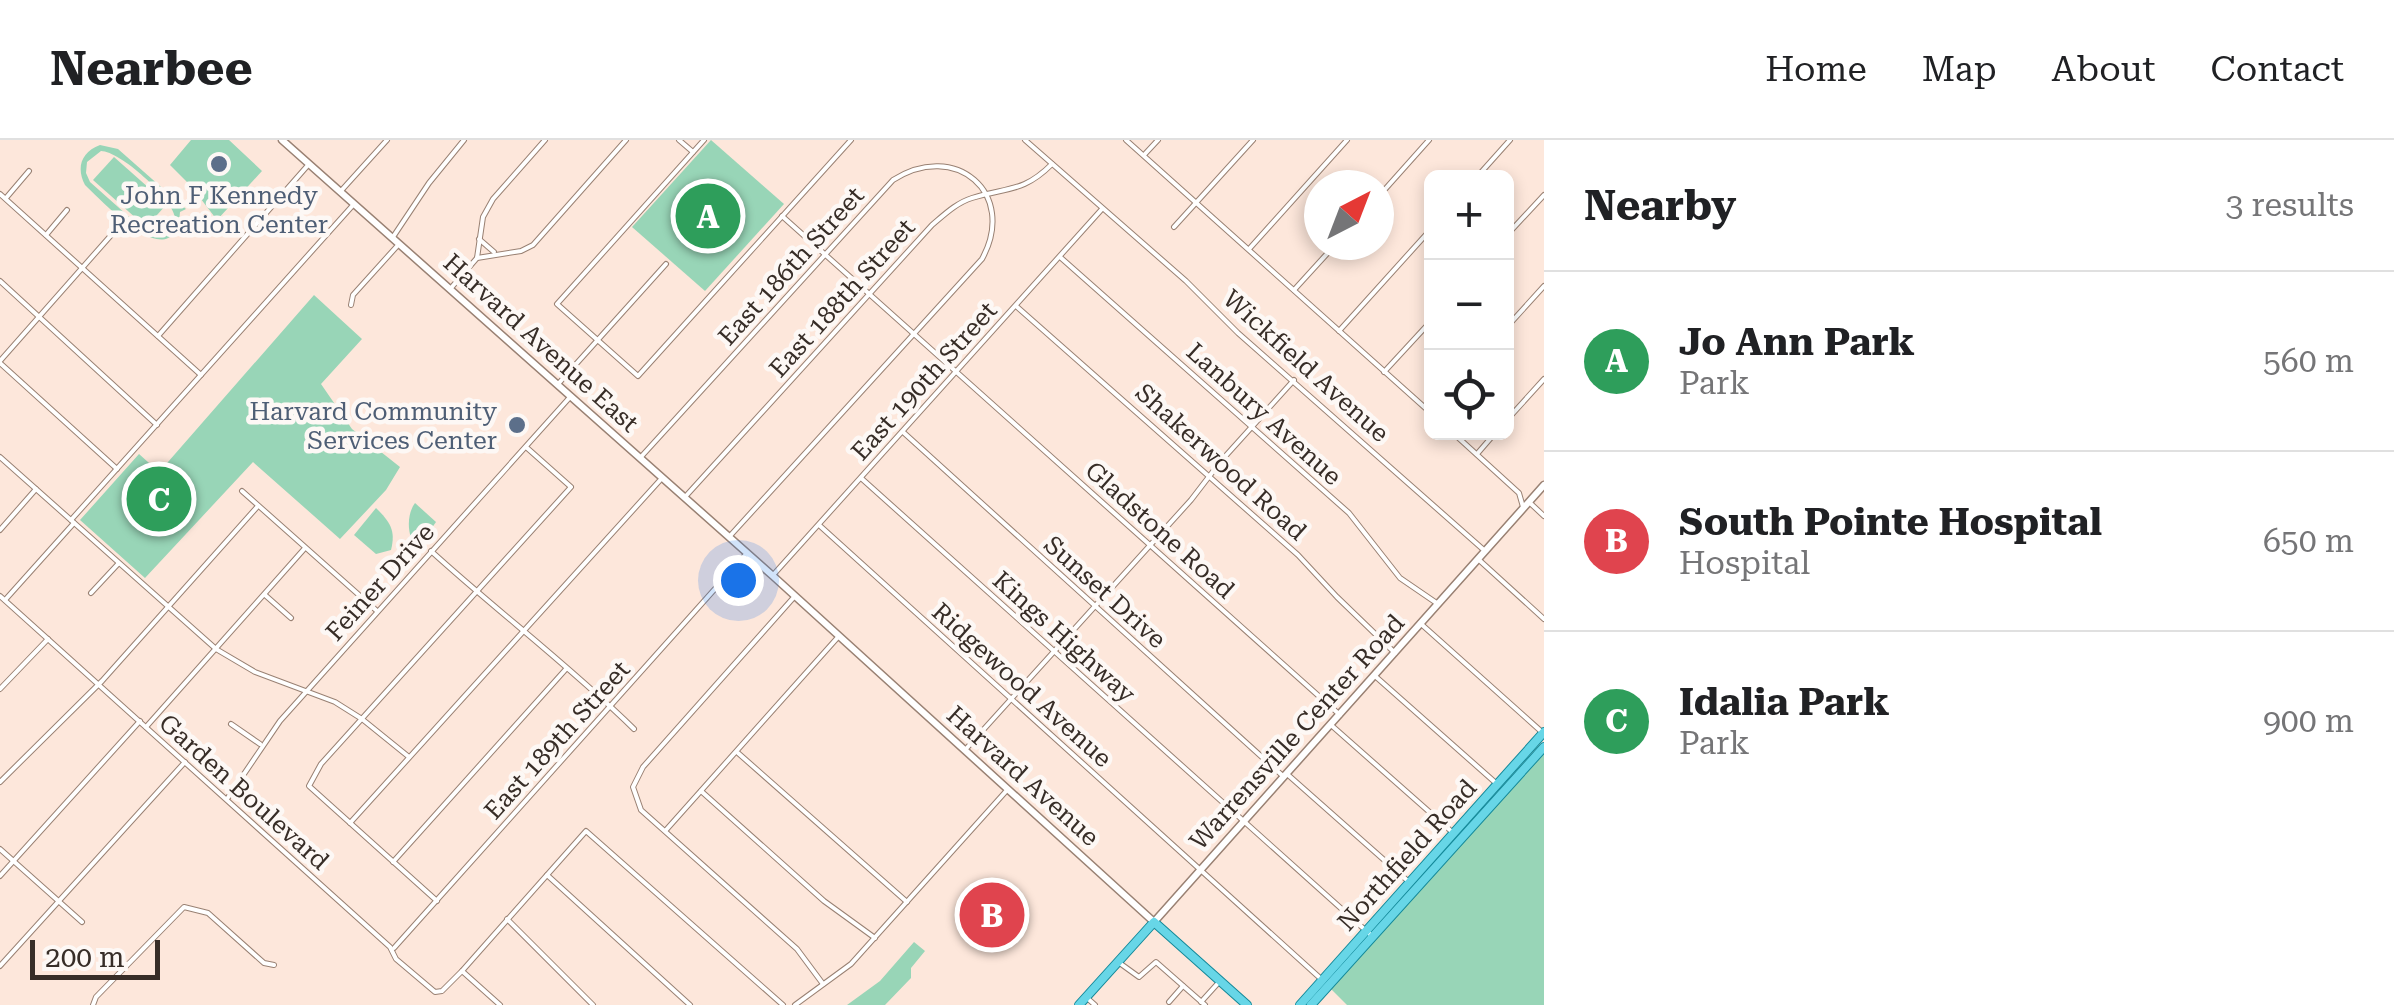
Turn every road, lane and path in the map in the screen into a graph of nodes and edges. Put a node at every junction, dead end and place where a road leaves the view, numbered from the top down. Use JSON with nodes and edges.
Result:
{"nodes":[{"id":1,"x":282,"y":140,"type":"edge"},
{"id":2,"x":377,"y":140,"type":"edge"},
{"id":3,"x":464,"y":140,"type":"edge"},
{"id":4,"x":545,"y":140,"type":"edge"},
{"id":5,"x":626,"y":140,"type":"edge"},
{"id":6,"x":679,"y":140,"type":"edge"},
{"id":7,"x":704,"y":140,"type":"edge"},
{"id":8,"x":1024,"y":140,"type":"edge"},
{"id":9,"x":1126,"y":140,"type":"edge"},
{"id":10,"x":1158,"y":140,"type":"edge"},
{"id":11,"x":1253,"y":140,"type":"edge"},
{"id":12,"x":1347,"y":140,"type":"edge"},
{"id":13,"x":1429,"y":140,"type":"edge"},
{"id":14,"x":1510,"y":140,"type":"edge"},
{"id":15,"x":846,"y":141,"type":"edge"},
{"id":16,"x":385,"y":142,"type":"edge"},
{"id":17,"x":693,"y":152,"type":"junction"},
{"id":18,"x":1144,"y":156,"type":"junction"},
{"id":19,"x":309,"y":164,"type":"junction"},
{"id":20,"x":1052,"y":164,"type":"junction"},
{"id":21,"x":1483,"y":170,"type":"edge"},
{"id":22,"x":29,"y":171,"type":"dead end"},
{"id":23,"x":1394,"y":179,"type":"edge"},
{"id":24,"x":340,"y":192,"type":"junction"},
{"id":25,"x":990,"y":195,"type":"junction"},
{"id":26,"x":1544,"y":195,"type":"edge"},
{"id":27,"x":3,"y":196,"type":"edge"},
{"id":28,"x":1196,"y":203,"type":"junction"},
{"id":29,"x":354,"y":204,"type":"junction"},
{"id":30,"x":67,"y":210,"type":"dead end"},
{"id":31,"x":1102,"y":210,"type":"junction"},
{"id":32,"x":782,"y":216,"type":"junction"},
{"id":33,"x":122,"y":224,"type":"dead end"},
{"id":34,"x":1174,"y":227,"type":"dead end"},
{"id":35,"x":1514,"y":227,"type":"edge"},
{"id":36,"x":46,"y":234,"type":"junction"},
{"id":37,"x":1424,"y":237,"type":"edge"},
{"id":38,"x":480,"y":239,"type":"junction"},
{"id":39,"x":395,"y":241,"type":"junction"},
{"id":40,"x":1248,"y":250,"type":"junction"},
{"id":41,"x":496,"y":253,"type":"junction"},
{"id":42,"x":825,"y":255,"type":"junction"},
{"id":43,"x":1060,"y":257,"type":"junction"},
{"id":44,"x":477,"y":258,"type":"junction"},
{"id":45,"x":1321,"y":260,"type":"edge"},
{"id":46,"x":666,"y":264,"type":"dead end"},
{"id":47,"x":84,"y":268,"type":"junction"},
{"id":48,"x":0,"y":280,"type":"edge"},
{"id":49,"x":1544,"y":286,"type":"edge"},
{"id":50,"x":450,"y":289,"type":"junction"},
{"id":51,"x":1294,"y":290,"type":"junction"},
{"id":52,"x":870,"y":293,"type":"junction"},
{"id":53,"x":351,"y":305,"type":"dead end"},
{"id":54,"x":1016,"y":306,"type":"junction"},
{"id":55,"x":40,"y":316,"type":"junction"},
{"id":56,"x":1514,"y":319,"type":"edge"},
{"id":57,"x":1424,"y":329,"type":"edge"},
{"id":58,"x":1339,"y":331,"type":"junction"},
{"id":59,"x":914,"y":333,"type":"junction"},
{"id":60,"x":158,"y":336,"type":"junction"},
{"id":61,"x":598,"y":340,"type":"junction"},
{"id":62,"x":0,"y":362,"type":"edge"},
{"id":63,"x":957,"y":371,"type":"junction"},
{"id":64,"x":1384,"y":372,"type":"junction"},
{"id":65,"x":202,"y":376,"type":"junction"},
{"id":66,"x":1544,"y":379,"type":"edge"},
{"id":67,"x":1294,"y":380,"type":"junction"},
{"id":68,"x":558,"y":385,"type":"junction"},
{"id":69,"x":571,"y":396,"type":"junction"},
{"id":70,"x":1424,"y":407,"type":"edge"},
{"id":71,"x":1514,"y":412,"type":"edge"},
{"id":72,"x":157,"y":426,"type":"junction"},
{"id":73,"x":1250,"y":428,"type":"junction"},
{"id":74,"x":902,"y":432,"type":"junction"},
{"id":75,"x":1461,"y":440,"type":"edge"},
{"id":76,"x":1489,"y":440,"type":"edge"},
{"id":77,"x":526,"y":447,"type":"junction"},
{"id":78,"x":1476,"y":454,"type":"junction"},
{"id":79,"x":0,"y":457,"type":"edge"},
{"id":80,"x":640,"y":458,"type":"junction"},
{"id":81,"x":117,"y":469,"type":"junction"},
{"id":82,"x":662,"y":478,"type":"junction"},
{"id":83,"x":861,"y":478,"type":"junction"},
{"id":84,"x":1209,"y":478,"type":"junction"},
{"id":85,"x":1544,"y":485,"type":"edge"},
{"id":86,"x":36,"y":489,"type":"junction"},
{"id":87,"x":242,"y":492,"type":"dead end"},
{"id":88,"x":1519,"y":493,"type":"junction"},
{"id":89,"x":1536,"y":494,"type":"junction"},
{"id":90,"x":685,"y":498,"type":"junction"},
{"id":91,"x":258,"y":506,"type":"junction"},
{"id":92,"x":1526,"y":506,"type":"junction"},
{"id":93,"x":1544,"y":516,"type":"edge"},
{"id":94,"x":72,"y":522,"type":"junction"},
{"id":95,"x":820,"y":525,"type":"junction"},
{"id":96,"x":0,"y":530,"type":"edge"},
{"id":97,"x":729,"y":537,"type":"junction"},
{"id":98,"x":1151,"y":546,"type":"junction"},
{"id":99,"x":306,"y":548,"type":"junction"},
{"id":100,"x":1485,"y":551,"type":"junction"},
{"id":101,"x":431,"y":552,"type":"junction"},
{"id":102,"x":747,"y":553,"type":"junction"},
{"id":103,"x":1478,"y":559,"type":"junction"},
{"id":104,"x":118,"y":564,"type":"junction"},
{"id":105,"x":773,"y":576,"type":"junction"},
{"id":106,"x":476,"y":592,"type":"junction"},
{"id":107,"x":91,"y":593,"type":"dead end"},
{"id":108,"x":265,"y":595,"type":"junction"},
{"id":109,"x":796,"y":596,"type":"junction"},
{"id":110,"x":2,"y":598,"type":"edge"},
{"id":111,"x":1438,"y":604,"type":"junction"},
{"id":112,"x":168,"y":608,"type":"junction"},
{"id":113,"x":1096,"y":608,"type":"junction"},
{"id":114,"x":378,"y":611,"type":"junction"},
{"id":115,"x":292,"y":618,"type":"dead end"},
{"id":116,"x":1544,"y":619,"type":"edge"},
{"id":117,"x":1420,"y":623,"type":"junction"},
{"id":118,"x":522,"y":632,"type":"junction"},
{"id":119,"x":839,"y":636,"type":"junction"},
{"id":120,"x":48,"y":638,"type":"junction"},
{"id":121,"x":216,"y":649,"type":"junction"},
{"id":122,"x":1056,"y":652,"type":"junction"},
{"id":123,"x":1395,"y":653,"type":"junction"},
{"id":124,"x":566,"y":669,"type":"junction"},
{"id":125,"x":1375,"y":676,"type":"junction"},
{"id":126,"x":98,"y":684,"type":"junction"},
{"id":127,"x":0,"y":689,"type":"edge"},
{"id":128,"x":306,"y":690,"type":"junction"},
{"id":129,"x":1012,"y":700,"type":"junction"},
{"id":130,"x":611,"y":706,"type":"junction"},
{"id":131,"x":1340,"y":716,"type":"junction"},
{"id":132,"x":362,"y":718,"type":"junction"},
{"id":133,"x":140,"y":722,"type":"junction"},
{"id":134,"x":231,"y":724,"type":"dead end"},
{"id":135,"x":1331,"y":725,"type":"junction"},
{"id":136,"x":146,"y":727,"type":"junction"},
{"id":137,"x":634,"y":728,"type":"dead end"},
{"id":138,"x":1544,"y":733,"type":"edge"},
{"id":139,"x":262,"y":745,"type":"junction"},
{"id":140,"x":1544,"y":747,"type":"edge"},
{"id":141,"x":965,"y":750,"type":"junction"},
{"id":142,"x":736,"y":752,"type":"junction"},
{"id":143,"x":409,"y":757,"type":"junction"},
{"id":144,"x":185,"y":762,"type":"junction"},
{"id":145,"x":1285,"y":776,"type":"junction"},
{"id":146,"x":0,"y":782,"type":"edge"},
{"id":147,"x":1497,"y":784,"type":"junction"},
{"id":148,"x":1008,"y":789,"type":"junction"},
{"id":149,"x":701,"y":791,"type":"junction"},
{"id":150,"x":227,"y":799,"type":"junction"},
{"id":151,"x":350,"y":823,"type":"junction"},
{"id":152,"x":1243,"y":824,"type":"junction"},
{"id":153,"x":665,"y":831,"type":"junction"},
{"id":154,"x":1457,"y":836,"type":"junction"},
{"id":155,"x":0,"y":849,"type":"edge"},
{"id":156,"x":14,"y":861,"type":"junction"},
{"id":157,"x":393,"y":862,"type":"junction"},
{"id":158,"x":1200,"y":871,"type":"junction"},
{"id":159,"x":547,"y":875,"type":"junction"},
{"id":160,"x":0,"y":876,"type":"edge"},
{"id":161,"x":1410,"y":882,"type":"junction"},
{"id":162,"x":437,"y":901,"type":"junction"},
{"id":163,"x":59,"y":902,"type":"junction"},
{"id":164,"x":907,"y":902,"type":"junction"},
{"id":165,"x":507,"y":919,"type":"junction"},
{"id":166,"x":82,"y":922,"type":"dead end"},
{"id":167,"x":1154,"y":922,"type":"junction"},
{"id":168,"x":1369,"y":934,"type":"junction"},
{"id":169,"x":876,"y":938,"type":"junction"},
{"id":170,"x":392,"y":950,"type":"junction"},
{"id":171,"x":1118,"y":961,"type":"junction"},
{"id":172,"x":274,"y":965,"type":"dead end"},
{"id":173,"x":0,"y":966,"type":"edge"},
{"id":174,"x":462,"y":970,"type":"junction"},
{"id":175,"x":1322,"y":980,"type":"junction"},
{"id":176,"x":1220,"y":981,"type":"junction"},
{"id":177,"x":823,"y":984,"type":"junction"},
{"id":178,"x":1184,"y":986,"type":"junction"},
{"id":179,"x":1086,"y":997,"type":"junction"},
{"id":180,"x":1170,"y":1002,"type":"dead end"},
{"id":181,"x":1203,"y":1003,"type":"edge"},
{"id":182,"x":93,"y":1005,"type":"edge"},
{"id":183,"x":500,"y":1005,"type":"edge"},
{"id":184,"x":593,"y":1005,"type":"edge"},
{"id":185,"x":690,"y":1005,"type":"edge"},
{"id":186,"x":784,"y":1005,"type":"edge"},
{"id":187,"x":795,"y":1005,"type":"edge"},
{"id":188,"x":1079,"y":1005,"type":"edge"},
{"id":189,"x":1096,"y":1005,"type":"edge"},
{"id":190,"x":1247,"y":1005,"type":"edge"},
{"id":191,"x":1300,"y":1005,"type":"edge"},
{"id":192,"x":1312,"y":1005,"type":"edge"}],
"edges":[{"from":1,"to":19,"type":"main road","name":"Harvard Avenue East"},
{"from":2,"to":16,"type":"street"},
{"from":3,"to":39,"type":"street"},
{"from":4,"to":38,"type":"street"},
{"from":5,"to":41,"type":"street"},
{"from":6,"to":17,"type":"street"},
{"from":7,"to":17,"type":"street"},
{"from":8,"to":20,"type":"street","name":"Wickfield Avenue"},
{"from":9,"to":18,"type":"street"},
{"from":10,"to":18,"type":"street"},
{"from":11,"to":28,"type":"street"},
{"from":12,"to":40,"type":"street"},
{"from":13,"to":23,"type":"street"},
{"from":14,"to":21,"type":"street"},
{"from":15,"to":32,"type":"street"},
{"from":16,"to":24,"type":"street"},
{"from":17,"to":61,"type":"street"},
{"from":18,"to":28,"type":"street"},
{"from":19,"to":24,"type":"main road","name":"Harvard Avenue East"},
{"from":19,"to":60,"type":"street"},
{"from":20,"to":25,"type":"street","name":"East 188th Street"},
{"from":20,"to":31,"type":"street","name":"Wickfield Avenue"},
{"from":22,"to":27,"type":"street"},
{"from":24,"to":29,"type":"main road","name":"Harvard Avenue East"},
{"from":25,"to":42,"type":"street","name":"East 186th Street"},
{"from":25,"to":52,"type":"street","name":"East 188th Street"},
{"from":25,"to":59,"type":"street"},
{"from":26,"to":35,"type":"street"},
{"from":27,"to":36,"type":"street"},
{"from":28,"to":34,"type":"street"},
{"from":28,"to":40,"type":"street"},
{"from":29,"to":39,"type":"main road","name":"Harvard Avenue East"},
{"from":29,"to":65,"type":"street"},
{"from":30,"to":36,"type":"street"},
{"from":31,"to":43,"type":"street","name":"East 190th Street"},
{"from":31,"to":67,"type":"street","name":"Wickfield Avenue"},
{"from":32,"to":42,"type":"street","name":"Gladstone Road"},
{"from":32,"to":61,"type":"street"},
{"from":33,"to":47,"type":"street"},
{"from":36,"to":47,"type":"street"},
{"from":37,"to":58,"type":"street"},
{"from":38,"to":41,"type":"street"},
{"from":38,"to":44,"type":"street"},
{"from":39,"to":50,"type":"main road","name":"Harvard Avenue East"},
{"from":39,"to":53,"type":"street"},
{"from":40,"to":51,"type":"street"},
{"from":41,"to":44,"type":"street"},
{"from":42,"to":52,"type":"street","name":"Gladstone Road"},
{"from":42,"to":80,"type":"street","name":"East 186th Street"},
{"from":43,"to":54,"type":"street","name":"East 190th Street"},
{"from":43,"to":73,"type":"street","name":"Lanbury Avenue"},
{"from":44,"to":50,"type":"street"},
{"from":45,"to":51,"type":"street"},
{"from":46,"to":61,"type":"street"},
{"from":47,"to":55,"type":"street"},
{"from":47,"to":60,"type":"street"},
{"from":48,"to":55,"type":"street"},
{"from":49,"to":56,"type":"street"},
{"from":50,"to":68,"type":"main road","name":"Harvard Avenue East"},
{"from":51,"to":58,"type":"street"},
{"from":52,"to":59,"type":"street","name":"Gladstone Road"},
{"from":52,"to":90,"type":"street","name":"East 188th Street"},
{"from":54,"to":63,"type":"street","name":"East 190th Street"},
{"from":54,"to":84,"type":"street","name":"Shakerwood Road"},
{"from":55,"to":62,"type":"street"},
{"from":55,"to":72,"type":"street"},
{"from":57,"to":64,"type":"street"},
{"from":58,"to":64,"type":"street"},
{"from":59,"to":63,"type":"street","name":"Gladstone Road"},
{"from":59,"to":97,"type":"street"},
{"from":60,"to":65,"type":"street"},
{"from":61,"to":68,"type":"street"},
{"from":62,"to":81,"type":"street"},
{"from":63,"to":74,"type":"street","name":"East 190th Street"},
{"from":63,"to":98,"type":"street","name":"Gladstone Road"},
{"from":64,"to":70,"type":"street"},
{"from":65,"to":72,"type":"street"},
{"from":66,"to":71,"type":"street"},
{"from":67,"to":73,"type":"street"},
{"from":67,"to":100,"type":"street","name":"Wickfield Avenue"},
{"from":68,"to":69,"type":"main road","name":"Harvard Avenue East"},
{"from":69,"to":77,"type":"street","name":"Feiner Drive"},
{"from":69,"to":80,"type":"main road","name":"Harvard Avenue East"},
{"from":72,"to":81,"type":"street"},
{"from":73,"to":84,"type":"street"},
{"from":73,"to":111,"type":"street","name":"Lanbury Avenue"},
{"from":74,"to":83,"type":"street","name":"East 190th Street"},
{"from":74,"to":113,"type":"street","name":"Sunset Drive"},
{"from":75,"to":78,"type":"street"},
{"from":76,"to":78,"type":"street"},
{"from":77,"to":101,"type":"street","name":"Feiner Drive"},
{"from":77,"to":106,"type":"street"},
{"from":78,"to":88,"type":"street"},
{"from":79,"to":86,"type":"street"},
{"from":80,"to":82,"type":"main road","name":"Harvard Avenue East"},
{"from":81,"to":94,"type":"street"},
{"from":82,"to":90,"type":"main road","name":"Harvard Avenue East"},
{"from":82,"to":118,"type":"street"},
{"from":83,"to":95,"type":"street","name":"East 190th Street"},
{"from":83,"to":122,"type":"street","name":"Kings Highway"},
{"from":84,"to":98,"type":"street"},
{"from":84,"to":123,"type":"street","name":"Shakerwood Road"},
{"from":85,"to":89,"type":"main road","name":"Warrensville Center Road"},
{"from":86,"to":94,"type":"street"},
{"from":86,"to":96,"type":"street"},
{"from":87,"to":91,"type":"street"},
{"from":88,"to":89,"type":"street"},
{"from":88,"to":92,"type":"street"},
{"from":89,"to":92,"type":"main road","name":"Warrensville Center Road"},
{"from":90,"to":97,"type":"main road","name":"Harvard Avenue East"},
{"from":91,"to":99,"type":"street"},
{"from":91,"to":112,"type":"street"},
{"from":92,"to":93,"type":"street"},
{"from":92,"to":100,"type":"main road","name":"Warrensville Center Road"},
{"from":94,"to":104,"type":"street"},
{"from":94,"to":110,"type":"street"},
{"from":95,"to":105,"type":"street","name":"East 190th Street"},
{"from":95,"to":129,"type":"street","name":"Ridgewood Avenue"},
{"from":97,"to":102,"type":"main road","name":"Harvard Avenue East"},
{"from":98,"to":113,"type":"street"},
{"from":98,"to":131,"type":"street","name":"Gladstone Road"},
{"from":99,"to":108,"type":"street"},
{"from":99,"to":114,"type":"street"},
{"from":100,"to":103,"type":"main road","name":"Warrensville Center Road"},
{"from":101,"to":106,"type":"street"},
{"from":101,"to":114,"type":"street","name":"Feiner Drive"},
{"from":102,"to":105,"type":"main road","name":"Harvard Avenue East"},
{"from":102,"to":130,"type":"street","name":"East 189th Street"},
{"from":103,"to":111,"type":"main road","name":"Warrensville Center Road"},
{"from":103,"to":116,"type":"street"},
{"from":104,"to":107,"type":"street"},
{"from":104,"to":112,"type":"street"},
{"from":105,"to":109,"type":"main road","name":"Harvard Avenue"},
{"from":106,"to":118,"type":"street"},
{"from":106,"to":132,"type":"street"},
{"from":108,"to":115,"type":"street"},
{"from":108,"to":121,"type":"street"},
{"from":109,"to":119,"type":"main road","name":"Harvard Avenue"},
{"from":109,"to":153,"type":"street"},
{"from":110,"to":120,"type":"street","name":"Garden Boulevard"},
{"from":111,"to":117,"type":"main road","name":"Warrensville Center Road"},
{"from":112,"to":121,"type":"street"},
{"from":112,"to":126,"type":"street"},
{"from":113,"to":122,"type":"street"},
{"from":113,"to":145,"type":"street","name":"Sunset Drive"},
{"from":114,"to":128,"type":"street","name":"Feiner Drive"},
{"from":117,"to":123,"type":"main road","name":"Warrensville Center Road"},
{"from":117,"to":138,"type":"street"},
{"from":118,"to":124,"type":"street"},
{"from":118,"to":143,"type":"street"},
{"from":119,"to":141,"type":"main road","name":"Harvard Avenue"},
{"from":119,"to":142,"type":"street"},
{"from":120,"to":126,"type":"street","name":"Garden Boulevard"},
{"from":120,"to":127,"type":"street"},
{"from":121,"to":128,"type":"street"},
{"from":121,"to":136,"type":"street"},
{"from":122,"to":129,"type":"street"},
{"from":122,"to":152,"type":"street","name":"Kings Highway"},
{"from":123,"to":125,"type":"main road","name":"Warrensville Center Road"},
{"from":124,"to":130,"type":"street"},
{"from":124,"to":157,"type":"street"},
{"from":125,"to":131,"type":"main road","name":"Warrensville Center Road"},
{"from":125,"to":147,"type":"street"},
{"from":126,"to":133,"type":"street","name":"Garden Boulevard"},
{"from":126,"to":146,"type":"street"},
{"from":128,"to":132,"type":"street"},
{"from":128,"to":139,"type":"street","name":"Feiner Drive"},
{"from":129,"to":141,"type":"street"},
{"from":129,"to":158,"type":"street","name":"Ridgewood Avenue"},
{"from":130,"to":137,"type":"street"},
{"from":130,"to":162,"type":"street","name":"East 189th Street"},
{"from":131,"to":135,"type":"main road","name":"Warrensville Center Road"},
{"from":132,"to":143,"type":"street"},
{"from":132,"to":151,"type":"street"},
{"from":133,"to":136,"type":"street","name":"Garden Boulevard"},
{"from":133,"to":156,"type":"street"},
{"from":134,"to":139,"type":"street"},
{"from":135,"to":145,"type":"main road","name":"Warrensville Center Road"},
{"from":135,"to":154,"type":"street"},
{"from":136,"to":144,"type":"street","name":"Garden Boulevard"},
{"from":138,"to":147,"type":"main road","name":"Northfield Road"},
{"from":139,"to":150,"type":"street","name":"Feiner Drive"},
{"from":140,"to":154,"type":"main road","name":"Northfield Road"},
{"from":141,"to":148,"type":"main road","name":"Harvard Avenue"},
{"from":142,"to":149,"type":"street"},
{"from":142,"to":164,"type":"street"},
{"from":143,"to":151,"type":"street"},
{"from":144,"to":150,"type":"street","name":"Garden Boulevard"},
{"from":144,"to":163,"type":"street"},
{"from":145,"to":152,"type":"main road","name":"Warrensville Center Road"},
{"from":145,"to":161,"type":"street","name":"Sunset Drive"},
{"from":147,"to":154,"type":"main road","name":"Northfield Road"},
{"from":148,"to":164,"type":"street"},
{"from":148,"to":167,"type":"main road","name":"Harvard Avenue"},
{"from":149,"to":153,"type":"street"},
{"from":149,"to":169,"type":"street"},
{"from":150,"to":170,"type":"street","name":"Garden Boulevard"},
{"from":151,"to":157,"type":"street"},
{"from":152,"to":158,"type":"main road","name":"Warrensville Center Road"},
{"from":152,"to":168,"type":"street","name":"Kings Highway"},
{"from":153,"to":177,"type":"street"},
{"from":154,"to":161,"type":"main road","name":"Northfield Road"},
{"from":154,"to":168,"type":"main road","name":"Northfield Road"},
{"from":155,"to":156,"type":"street"},
{"from":156,"to":160,"type":"street"},
{"from":156,"to":163,"type":"street"},
{"from":157,"to":162,"type":"street"},
{"from":158,"to":167,"type":"main road","name":"Warrensville Center Road"},
{"from":158,"to":175,"type":"street","name":"Ridgewood Avenue"},
{"from":159,"to":165,"type":"street"},
{"from":159,"to":185,"type":"street"},
{"from":159,"to":186,"type":"street"},
{"from":161,"to":168,"type":"main road","name":"Northfield Road"},
{"from":162,"to":170,"type":"street","name":"East 189th Street"},
{"from":163,"to":166,"type":"street"},
{"from":163,"to":173,"type":"street"},
{"from":164,"to":169,"type":"street"},
{"from":165,"to":174,"type":"street"},
{"from":165,"to":184,"type":"street"},
{"from":167,"to":171,"type":"main road","name":"Warrensville Center Road"},
{"from":167,"to":176,"type":"main road","name":"Harvard Avenue"},
{"from":168,"to":175,"type":"main road","name":"Northfield Road"},
{"from":168,"to":192,"type":"main road","name":"Northfield Road"},
{"from":169,"to":177,"type":"street"},
{"from":170,"to":174,"type":"street","name":"Garden Boulevard"},
{"from":171,"to":178,"type":"street"},
{"from":171,"to":179,"type":"main road","name":"Warrensville Center Road"},
{"from":172,"to":182,"type":"street"},
{"from":174,"to":183,"type":"street"},
{"from":175,"to":191,"type":"main road","name":"Northfield Road"},
{"from":176,"to":181,"type":"street"},
{"from":176,"to":190,"type":"main road","name":"Harvard Avenue"},
{"from":177,"to":187,"type":"street"},
{"from":178,"to":180,"type":"street"},
{"from":178,"to":181,"type":"street"},
{"from":179,"to":188,"type":"main road","name":"Warrensville Center Road"},
{"from":179,"to":189,"type":"street"}]}
